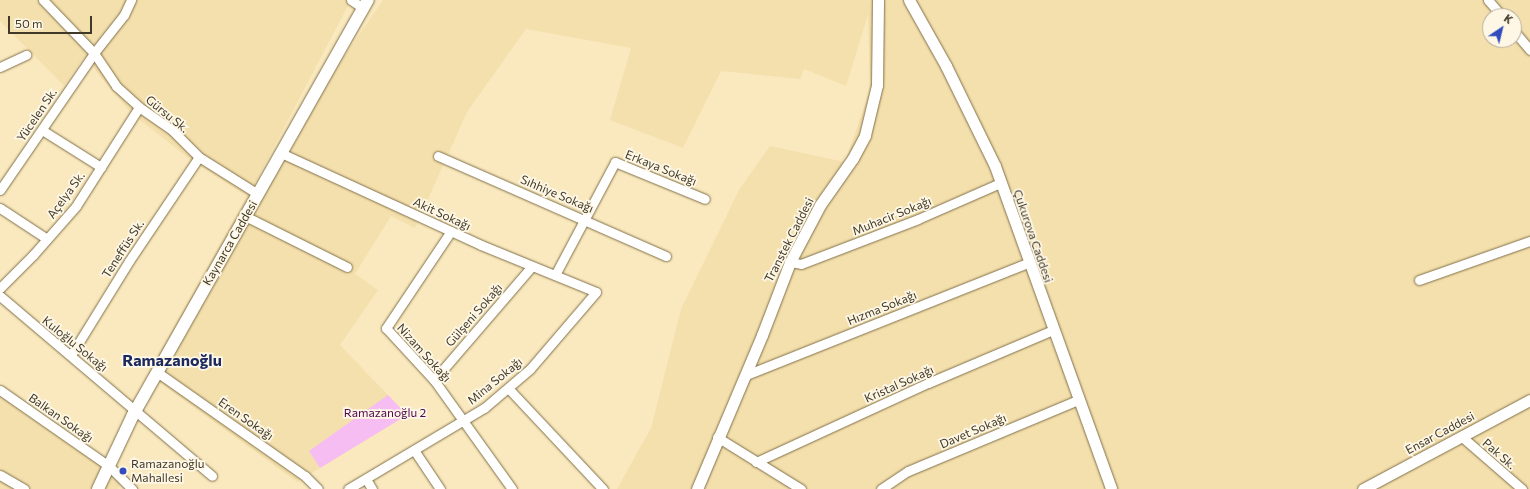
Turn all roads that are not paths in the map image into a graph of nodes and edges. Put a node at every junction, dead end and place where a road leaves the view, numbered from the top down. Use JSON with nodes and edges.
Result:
{"nodes":[{"id":1,"x":43,"y":0,"type":"edge"},
{"id":2,"x":131,"y":0,"type":"edge"},
{"id":3,"x":352,"y":0,"type":"edge"},
{"id":4,"x":878,"y":0,"type":"edge"},
{"id":5,"x":909,"y":0,"type":"edge"},
{"id":6,"x":1488,"y":0,"type":"edge"},
{"id":7,"x":365,"y":4,"type":"edge"},
{"id":8,"x":1495,"y":8,"type":"edge"},
{"id":9,"x":1522,"y":40,"type":"edge"},
{"id":10,"x":1530,"y":50,"type":"edge"},
{"id":11,"x":94,"y":53,"type":"junction"},
{"id":12,"x":26,"y":55,"type":"dead end"},
{"id":13,"x":0,"y":67,"type":"edge"},
{"id":14,"x":139,"y":107,"type":"junction"},
{"id":15,"x":42,"y":130,"type":"junction"},
{"id":16,"x":281,"y":153,"type":"junction"},
{"id":17,"x":438,"y":156,"type":"dead end"},
{"id":18,"x":198,"y":157,"type":"junction"},
{"id":19,"x":101,"y":167,"type":"junction"},
{"id":20,"x":1000,"y":183,"type":"junction"},
{"id":21,"x":0,"y":190,"type":"edge"},
{"id":22,"x":258,"y":194,"type":"junction"},
{"id":23,"x":705,"y":199,"type":"dead end"},
{"id":24,"x":0,"y":208,"type":"edge"},
{"id":25,"x":245,"y":216,"type":"junction"},
{"id":26,"x":585,"y":218,"type":"junction"},
{"id":27,"x":451,"y":231,"type":"junction"},
{"id":28,"x":47,"y":239,"type":"junction"},
{"id":29,"x":1530,"y":241,"type":"edge"},
{"id":30,"x":666,"y":256,"type":"dead end"},
{"id":31,"x":790,"y":262,"type":"junction"},
{"id":32,"x":1028,"y":263,"type":"junction"},
{"id":33,"x":532,"y":266,"type":"junction"},
{"id":34,"x":346,"y":267,"type":"dead end"},
{"id":35,"x":555,"y":275,"type":"junction"},
{"id":36,"x":1419,"y":280,"type":"dead end"},
{"id":37,"x":0,"y":288,"type":"edge"},
{"id":38,"x":596,"y":292,"type":"joint"},
{"id":39,"x":0,"y":296,"type":"edge"},
{"id":40,"x":1053,"y":330,"type":"junction"},
{"id":41,"x":72,"y":355,"type":"junction"},
{"id":42,"x":157,"y":372,"type":"junction"},
{"id":43,"x":746,"y":375,"type":"junction"},
{"id":44,"x":434,"y":380,"type":"junction"},
{"id":45,"x":508,"y":388,"type":"junction"},
{"id":46,"x":0,"y":390,"type":"edge"},
{"id":47,"x":1078,"y":400,"type":"junction"},
{"id":48,"x":1530,"y":400,"type":"edge"},
{"id":49,"x":136,"y":410,"type":"junction"},
{"id":50,"x":464,"y":420,"type":"junction"},
{"id":51,"x":1461,"y":436,"type":"junction"},
{"id":52,"x":717,"y":437,"type":"junction"},
{"id":53,"x":414,"y":450,"type":"junction"},
{"id":54,"x":756,"y":462,"type":"junction"},
{"id":55,"x":109,"y":466,"type":"junction"},
{"id":56,"x":0,"y":475,"type":"edge"},
{"id":57,"x":212,"y":476,"type":"dead end"},
{"id":58,"x":366,"y":479,"type":"junction"},
{"id":59,"x":24,"y":489,"type":"edge"},
{"id":60,"x":98,"y":489,"type":"edge"},
{"id":61,"x":132,"y":489,"type":"edge"},
{"id":62,"x":318,"y":489,"type":"edge"},
{"id":63,"x":348,"y":489,"type":"edge"},
{"id":64,"x":372,"y":489,"type":"edge"},
{"id":65,"x":440,"y":489,"type":"edge"},
{"id":66,"x":512,"y":489,"type":"edge"},
{"id":67,"x":603,"y":489,"type":"edge"},
{"id":68,"x":697,"y":489,"type":"edge"},
{"id":69,"x":801,"y":489,"type":"edge"},
{"id":70,"x":881,"y":489,"type":"edge"},
{"id":71,"x":1111,"y":489,"type":"edge"},
{"id":72,"x":1363,"y":489,"type":"edge"},
{"id":73,"x":1522,"y":489,"type":"edge"}],
"edges":[{"from":1,"to":11,"type":"street","name":"Gürsu Sk."},
{"from":2,"to":11,"type":"street","name":"Yücelen Sk."},
{"from":3,"to":7,"type":"street"},
{"from":4,"to":31,"type":"street","name":"Transtek Caddesi"},
{"from":5,"to":20,"type":"street","name":"Çukurova Caddesi"},
{"from":6,"to":8,"type":"street"},
{"from":7,"to":16,"type":"main road","name":"Kaynarca Caddesi"},
{"from":9,"to":10,"type":"street"},
{"from":11,"to":14,"type":"street","name":"Gürsu Sk."},
{"from":11,"to":15,"type":"street","name":"Yücelen Sk."},
{"from":12,"to":13,"type":"street"},
{"from":14,"to":18,"type":"street","name":"Gürsu Sk."},
{"from":14,"to":19,"type":"street","name":"Açelya Sk."},
{"from":15,"to":19,"type":"street"},
{"from":15,"to":21,"type":"street","name":"Yücelen Sk."},
{"from":16,"to":22,"type":"main road","name":"Kaynarca Caddesi"},
{"from":16,"to":27,"type":"street","name":"Akit Sokağı"},
{"from":17,"to":26,"type":"street","name":"Sıhhiye Sokağı"},
{"from":18,"to":22,"type":"street","name":"Gürsu Sk."},
{"from":18,"to":41,"type":"street","name":"Teneffüs Sk."},
{"from":19,"to":28,"type":"street","name":"Açelya Sk."},
{"from":20,"to":31,"type":"street","name":"Muhacir Sokağı"},
{"from":20,"to":32,"type":"street","name":"Çukurova Caddesi"},
{"from":22,"to":25,"type":"main road","name":"Kaynarca Caddesi"},
{"from":23,"to":26,"type":"street","name":"Erkaya Sokağı"},
{"from":24,"to":28,"type":"street"},
{"from":25,"to":34,"type":"street"},
{"from":25,"to":42,"type":"main road","name":"Kaynarca Caddesi"},
{"from":26,"to":30,"type":"street","name":"Sıhhiye Sokağı"},
{"from":26,"to":35,"type":"street","name":"Erkaya Sokağı"},
{"from":27,"to":33,"type":"street","name":"Akit Sokağı"},
{"from":27,"to":44,"type":"street","name":"Nizam Sokağı"},
{"from":28,"to":37,"type":"street","name":"Açelya Sk."},
{"from":29,"to":36,"type":"street"},
{"from":31,"to":43,"type":"street","name":"Transtek Caddesi"},
{"from":32,"to":40,"type":"street","name":"Çukurova Caddesi"},
{"from":32,"to":43,"type":"street","name":"Hızma Sokağı"},
{"from":33,"to":35,"type":"street","name":"Akit Sokağı"},
{"from":33,"to":44,"type":"street","name":"Gülşeni Sokağı"},
{"from":35,"to":38,"type":"street","name":"Akit Sokağı"},
{"from":38,"to":45,"type":"street","name":"Mina Sokağı"},
{"from":39,"to":41,"type":"street","name":"Kuloğlu Sokağı"},
{"from":40,"to":47,"type":"street","name":"Çukurova Caddesi"},
{"from":40,"to":54,"type":"street","name":"Kristal Sokağı"},
{"from":41,"to":49,"type":"street","name":"Kuloğlu Sokağı"},
{"from":42,"to":49,"type":"main road","name":"Kaynarca Caddesi"},
{"from":42,"to":62,"type":"street","name":"Eren Sokağı"},
{"from":43,"to":52,"type":"street","name":"Transtek Caddesi"},
{"from":44,"to":50,"type":"street","name":"Nizam Sokağı"},
{"from":45,"to":50,"type":"street","name":"Mina Sokağı"},
{"from":45,"to":67,"type":"street"},
{"from":46,"to":55,"type":"street","name":"Balkan Sokağı"},
{"from":47,"to":70,"type":"street","name":"Davet Sokağı"},
{"from":47,"to":71,"type":"street","name":"Çukurova Caddesi"},
{"from":48,"to":51,"type":"street","name":"Ensar Caddesi"},
{"from":49,"to":55,"type":"main road","name":"Kaynarca Caddesi"},
{"from":49,"to":57,"type":"street","name":"Kuloğlu Sokağı"},
{"from":50,"to":53,"type":"street","name":"Mina Sokağı"},
{"from":50,"to":66,"type":"street","name":"Nizam Sokağı"},
{"from":51,"to":72,"type":"street","name":"Ensar Caddesi"},
{"from":51,"to":73,"type":"street","name":"Pak Sk."},
{"from":52,"to":54,"type":"street"},
{"from":52,"to":68,"type":"street","name":"Transtek Caddesi"},
{"from":53,"to":58,"type":"street","name":"Mina Sokağı"},
{"from":53,"to":65,"type":"street"},
{"from":54,"to":69,"type":"street"},
{"from":55,"to":60,"type":"main road","name":"Kaynarca Caddesi"},
{"from":55,"to":61,"type":"street","name":"Balkan Sokağı"},
{"from":56,"to":59,"type":"street"},
{"from":58,"to":63,"type":"street","name":"Mina Sokağı"},
{"from":58,"to":64,"type":"street"}]}
